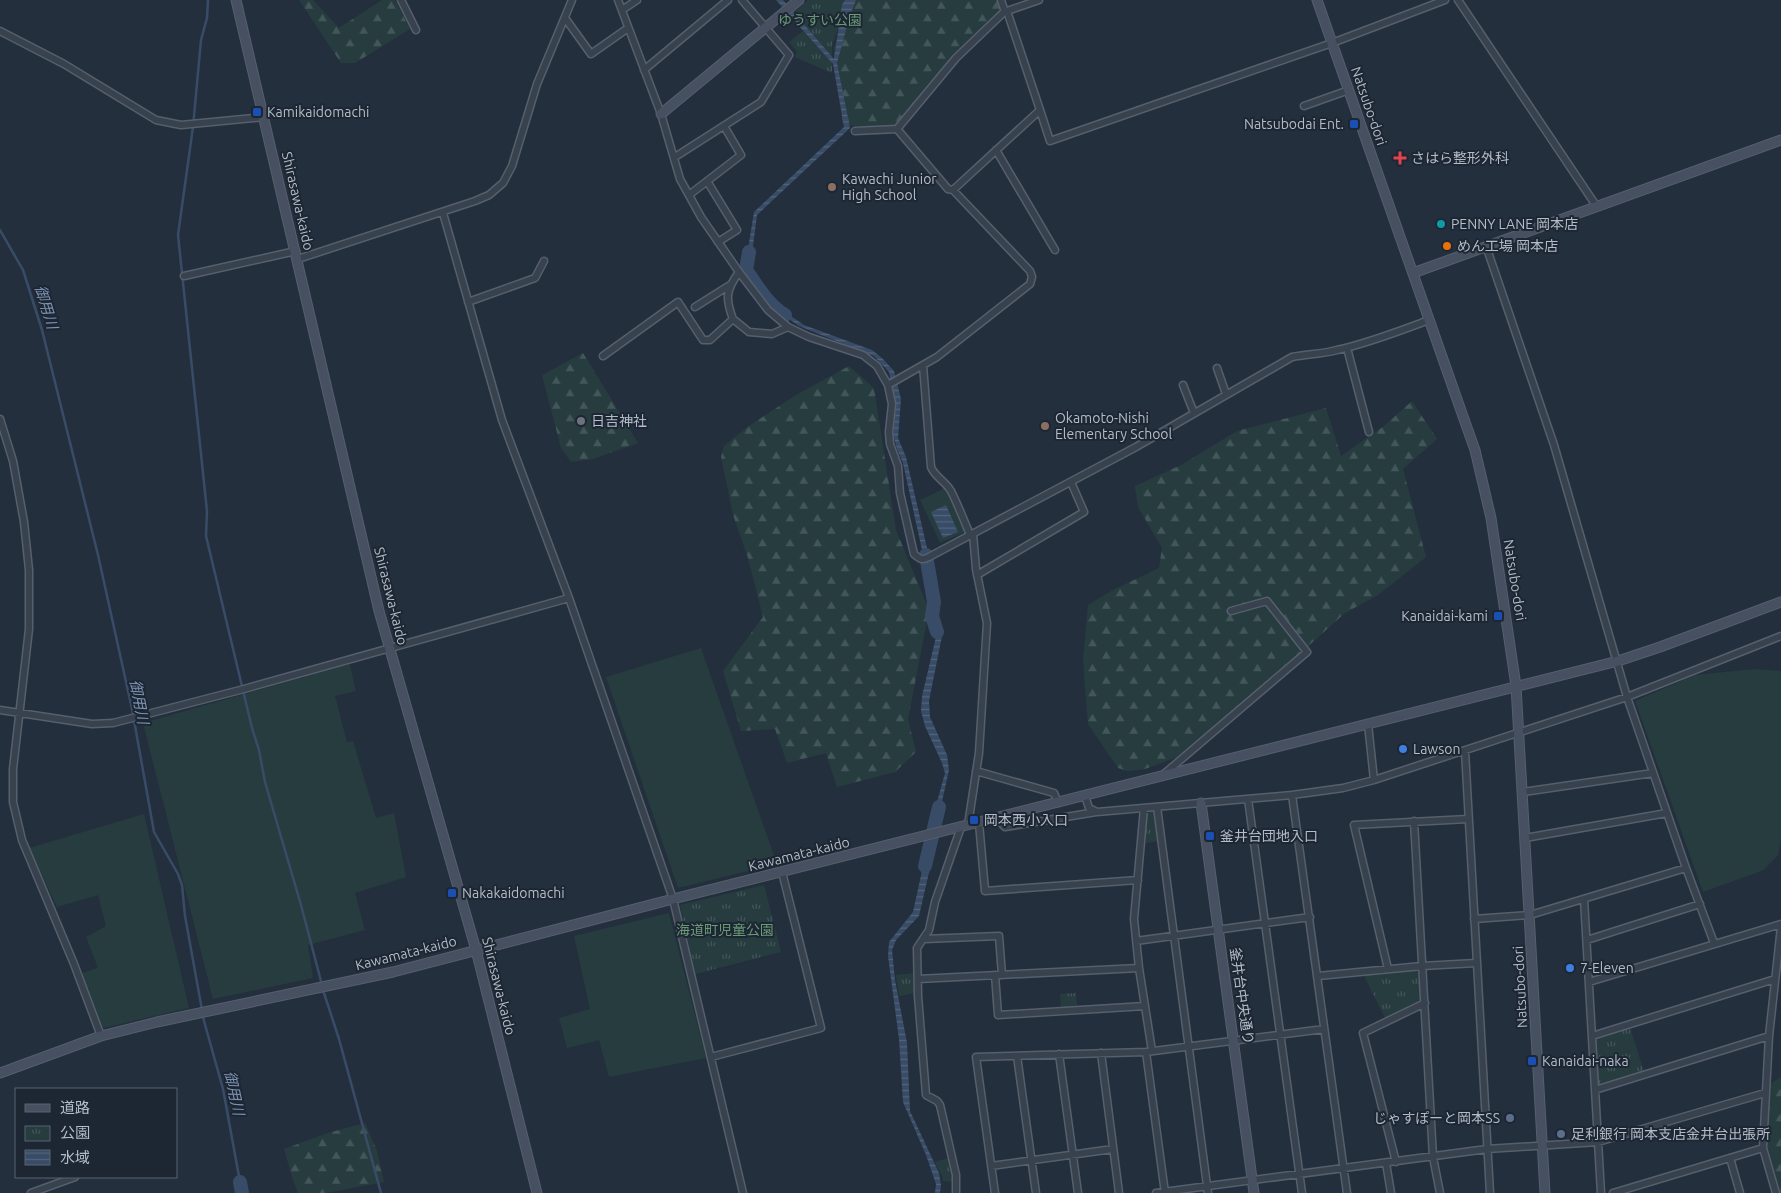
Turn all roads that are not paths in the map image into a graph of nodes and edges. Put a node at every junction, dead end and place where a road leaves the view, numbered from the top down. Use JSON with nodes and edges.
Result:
{"nodes":[{"id":1,"x":236,"y":0,"type":"edge"},
{"id":2,"x":400,"y":0,"type":"edge"},
{"id":3,"x":572,"y":0,"type":"edge"},
{"id":4,"x":618,"y":0,"type":"edge"},
{"id":5,"x":637,"y":0,"type":"edge"},
{"id":6,"x":728,"y":0,"type":"edge"},
{"id":7,"x":742,"y":0,"type":"edge"},
{"id":8,"x":799,"y":0,"type":"edge"},
{"id":9,"x":1001,"y":0,"type":"edge"},
{"id":10,"x":1039,"y":0,"type":"edge"},
{"id":11,"x":1317,"y":0,"type":"edge"},
{"id":12,"x":1445,"y":0,"type":"edge"},
{"id":13,"x":1458,"y":0,"type":"edge"},
{"id":14,"x":622,"y":10,"type":"junction"},
{"id":15,"x":1007,"y":12,"type":"junction"},
{"id":16,"x":565,"y":18,"type":"junction"},
{"id":17,"x":628,"y":28,"type":"junction"},
{"id":18,"x":766,"y":29,"type":"junction"},
{"id":19,"x":416,"y":30,"type":"dead end"},
{"id":20,"x":0,"y":31,"type":"edge"},
{"id":21,"x":1332,"y":43,"type":"junction"},
{"id":22,"x":644,"y":70,"type":"junction"},
{"id":23,"x":1349,"y":90,"type":"junction"},
{"id":24,"x":1304,"y":106,"type":"dead end"},
{"id":25,"x":1040,"y":110,"type":"junction"},
{"id":26,"x":661,"y":114,"type":"junction"},
{"id":27,"x":264,"y":117,"type":"junction"},
{"id":28,"x":724,"y":126,"type":"junction"},
{"id":29,"x":897,"y":129,"type":"junction"},
{"id":30,"x":855,"y":131,"type":"dead end"},
{"id":31,"x":1781,"y":140,"type":"edge"},
{"id":32,"x":996,"y":150,"type":"junction"},
{"id":33,"x":675,"y":157,"type":"junction"},
{"id":34,"x":707,"y":181,"type":"junction"},
{"id":35,"x":953,"y":190,"type":"junction"},
{"id":36,"x":689,"y":195,"type":"junction"},
{"id":37,"x":1598,"y":207,"type":"junction"},
{"id":38,"x":443,"y":213,"type":"junction"},
{"id":39,"x":718,"y":242,"type":"junction"},
{"id":40,"x":1486,"y":246,"type":"junction"},
{"id":41,"x":1055,"y":250,"type":"dead end"},
{"id":42,"x":297,"y":255,"type":"junction"},
{"id":43,"x":544,"y":261,"type":"dead end"},
{"id":44,"x":739,"y":272,"type":"junction"},
{"id":45,"x":1413,"y":273,"type":"junction"},
{"id":46,"x":184,"y":276,"type":"dead end"},
{"id":47,"x":730,"y":285,"type":"junction"},
{"id":48,"x":468,"y":302,"type":"junction"},
{"id":49,"x":695,"y":307,"type":"dead end"},
{"id":50,"x":733,"y":319,"type":"junction"},
{"id":51,"x":1429,"y":320,"type":"junction"},
{"id":52,"x":788,"y":327,"type":"junction"},
{"id":53,"x":1347,"y":348,"type":"junction"},
{"id":54,"x":602,"y":356,"type":"dead end"},
{"id":55,"x":923,"y":365,"type":"junction"},
{"id":56,"x":1217,"y":368,"type":"dead end"},
{"id":57,"x":892,"y":382,"type":"junction"},
{"id":58,"x":1183,"y":385,"type":"dead end"},
{"id":59,"x":1226,"y":394,"type":"junction"},
{"id":60,"x":1194,"y":413,"type":"junction"},
{"id":61,"x":0,"y":418,"type":"edge"},
{"id":62,"x":1369,"y":432,"type":"dead end"},
{"id":63,"x":1071,"y":482,"type":"junction"},
{"id":64,"x":972,"y":534,"type":"junction"},
{"id":65,"x":977,"y":575,"type":"junction"},
{"id":66,"x":569,"y":598,"type":"junction"},
{"id":67,"x":1781,"y":602,"type":"edge"},
{"id":68,"x":1231,"y":611,"type":"dead end"},
{"id":69,"x":1781,"y":636,"type":"edge"},
{"id":70,"x":389,"y":647,"type":"junction"},
{"id":71,"x":1618,"y":661,"type":"junction"},
{"id":72,"x":1516,"y":686,"type":"junction"},
{"id":73,"x":1627,"y":697,"type":"junction"},
{"id":74,"x":0,"y":710,"type":"edge"},
{"id":75,"x":20,"y":713,"type":"junction"},
{"id":76,"x":1368,"y":724,"type":"junction"},
{"id":77,"x":1519,"y":732,"type":"junction"},
{"id":78,"x":1465,"y":751,"type":"junction"},
{"id":79,"x":976,"y":771,"type":"junction"},
{"id":80,"x":1653,"y":772,"type":"junction"},
{"id":81,"x":1162,"y":777,"type":"junction"},
{"id":82,"x":1374,"y":780,"type":"junction"},
{"id":83,"x":1523,"y":792,"type":"junction"},
{"id":84,"x":1292,"y":795,"type":"junction"},
{"id":85,"x":1085,"y":796,"type":"junction"},
{"id":86,"x":1248,"y":799,"type":"junction"},
{"id":87,"x":1058,"y":803,"type":"junction"},
{"id":88,"x":1200,"y":803,"type":"junction"},
{"id":89,"x":1157,"y":807,"type":"junction"},
{"id":90,"x":1144,"y":808,"type":"junction"},
{"id":91,"x":1097,"y":812,"type":"junction"},
{"id":92,"x":1667,"y":813,"type":"junction"},
{"id":93,"x":999,"y":818,"type":"junction"},
{"id":94,"x":1468,"y":819,"type":"junction"},
{"id":95,"x":1414,"y":821,"type":"junction"},
{"id":96,"x":979,"y":823,"type":"junction"},
{"id":97,"x":964,"y":826,"type":"junction"},
{"id":98,"x":1525,"y":838,"type":"junction"},
{"id":99,"x":1686,"y":868,"type":"junction"},
{"id":100,"x":782,"y":872,"type":"junction"},
{"id":101,"x":1138,"y":880,"type":"junction"},
{"id":102,"x":673,"y":899,"type":"junction"},
{"id":103,"x":1584,"y":899,"type":"junction"},
{"id":104,"x":1700,"y":904,"type":"junction"},
{"id":105,"x":1530,"y":915,"type":"junction"},
{"id":106,"x":1310,"y":917,"type":"junction"},
{"id":107,"x":1474,"y":919,"type":"junction"},
{"id":108,"x":1265,"y":924,"type":"junction"},
{"id":109,"x":1781,"y":925,"type":"edge"},
{"id":110,"x":1219,"y":930,"type":"junction"},
{"id":111,"x":1174,"y":936,"type":"junction"},
{"id":112,"x":924,"y":939,"type":"junction"},
{"id":113,"x":1587,"y":940,"type":"junction"},
{"id":114,"x":1136,"y":941,"type":"junction"},
{"id":115,"x":1714,"y":943,"type":"junction"},
{"id":116,"x":476,"y":950,"type":"junction"},
{"id":117,"x":1476,"y":963,"type":"junction"},
{"id":118,"x":1422,"y":966,"type":"junction"},
{"id":119,"x":1139,"y":968,"type":"junction"},
{"id":120,"x":1388,"y":970,"type":"junction"},
{"id":121,"x":998,"y":975,"type":"junction"},
{"id":122,"x":1318,"y":976,"type":"junction"},
{"id":123,"x":918,"y":979,"type":"junction"},
{"id":124,"x":1775,"y":979,"type":"junction"},
{"id":125,"x":1589,"y":982,"type":"junction"},
{"id":126,"x":1425,"y":1003,"type":"junction"},
{"id":127,"x":1145,"y":1006,"type":"junction"},
{"id":128,"x":1324,"y":1028,"type":"junction"},
{"id":129,"x":1280,"y":1034,"type":"junction"},
{"id":130,"x":101,"y":1036,"type":"junction"},
{"id":131,"x":1592,"y":1036,"type":"junction"},
{"id":132,"x":1769,"y":1036,"type":"junction"},
{"id":133,"x":1234,"y":1040,"type":"junction"},
{"id":134,"x":1189,"y":1046,"type":"junction"},
{"id":135,"x":1149,"y":1051,"type":"junction"},
{"id":136,"x":1101,"y":1053,"type":"junction"},
{"id":137,"x":1060,"y":1054,"type":"junction"},
{"id":138,"x":1017,"y":1056,"type":"junction"},
{"id":139,"x":711,"y":1057,"type":"junction"},
{"id":140,"x":0,"y":1073,"type":"edge"},
{"id":141,"x":1595,"y":1090,"type":"junction"},
{"id":142,"x":1765,"y":1092,"type":"junction"},
{"id":143,"x":1598,"y":1142,"type":"junction"},
{"id":144,"x":1542,"y":1147,"type":"junction"},
{"id":145,"x":1763,"y":1148,"type":"junction"},
{"id":146,"x":1114,"y":1149,"type":"junction"},
{"id":147,"x":1487,"y":1149,"type":"junction"},
{"id":148,"x":1073,"y":1154,"type":"junction"},
{"id":149,"x":1433,"y":1157,"type":"junction"},
{"id":150,"x":1730,"y":1158,"type":"junction"},
{"id":151,"x":1031,"y":1160,"type":"junction"},
{"id":152,"x":1396,"y":1162,"type":"junction"},
{"id":153,"x":1386,"y":1163,"type":"junction"},
{"id":154,"x":991,"y":1166,"type":"junction"},
{"id":155,"x":1344,"y":1169,"type":"junction"},
{"id":156,"x":1300,"y":1175,"type":"junction"},
{"id":157,"x":72,"y":1178,"type":"edge"},
{"id":158,"x":1252,"y":1181,"type":"junction"},
{"id":159,"x":1208,"y":1190,"type":"edge"},
{"id":160,"x":1165,"y":1192,"type":"edge"},
{"id":161,"x":31,"y":1193,"type":"edge"},
{"id":162,"x":537,"y":1193,"type":"edge"},
{"id":163,"x":743,"y":1193,"type":"edge"},
{"id":164,"x":956,"y":1193,"type":"edge"},
{"id":165,"x":995,"y":1193,"type":"edge"},
{"id":166,"x":1036,"y":1193,"type":"edge"},
{"id":167,"x":1078,"y":1193,"type":"edge"},
{"id":168,"x":1119,"y":1193,"type":"edge"},
{"id":169,"x":1156,"y":1193,"type":"edge"},
{"id":170,"x":1254,"y":1193,"type":"edge"},
{"id":171,"x":1302,"y":1193,"type":"edge"},
{"id":172,"x":1347,"y":1193,"type":"edge"},
{"id":173,"x":1391,"y":1193,"type":"edge"},
{"id":174,"x":1440,"y":1193,"type":"edge"},
{"id":175,"x":1490,"y":1193,"type":"edge"},
{"id":176,"x":1545,"y":1193,"type":"edge"},
{"id":177,"x":1601,"y":1193,"type":"edge"},
{"id":178,"x":1613,"y":1193,"type":"edge"},
{"id":179,"x":1740,"y":1193,"type":"edge"},
{"id":180,"x":1776,"y":1193,"type":"edge"}],
"edges":[{"from":1,"to":27,"type":"main road","name":"Shirasawa-kaido"},
{"from":2,"to":19,"type":"street"},
{"from":3,"to":16,"type":"street"},
{"from":4,"to":14,"type":"street"},
{"from":5,"to":14,"type":"street"},
{"from":6,"to":22,"type":"street"},
{"from":7,"to":18,"type":"street"},
{"from":8,"to":18,"type":"main road"},
{"from":9,"to":15,"type":"street"},
{"from":10,"to":15,"type":"street"},
{"from":11,"to":21,"type":"main road","name":"Natsubo-dori"},
{"from":12,"to":21,"type":"street"},
{"from":13,"to":37,"type":"street"},
{"from":14,"to":17,"type":"street"},
{"from":15,"to":25,"type":"street"},
{"from":15,"to":29,"type":"street"},
{"from":16,"to":17,"type":"street"},
{"from":16,"to":38,"type":"street"},
{"from":17,"to":22,"type":"street"},
{"from":18,"to":26,"type":"main road"},
{"from":18,"to":28,"type":"street"},
{"from":20,"to":27,"type":"street"},
{"from":21,"to":23,"type":"main road","name":"Natsubo-dori"},
{"from":21,"to":25,"type":"street"},
{"from":22,"to":26,"type":"street"},
{"from":23,"to":24,"type":"street"},
{"from":23,"to":45,"type":"main road","name":"Natsubo-dori"},
{"from":25,"to":32,"type":"street"},
{"from":26,"to":33,"type":"street"},
{"from":27,"to":42,"type":"main road","name":"Shirasawa-kaido"},
{"from":28,"to":33,"type":"street"},
{"from":28,"to":34,"type":"street"},
{"from":29,"to":30,"type":"street"},
{"from":29,"to":35,"type":"street"},
{"from":31,"to":37,"type":"main road"},
{"from":32,"to":35,"type":"street"},
{"from":32,"to":41,"type":"street"},
{"from":33,"to":36,"type":"street"},
{"from":34,"to":36,"type":"street"},
{"from":34,"to":39,"type":"street"},
{"from":35,"to":55,"type":"street"},
{"from":36,"to":39,"type":"street"},
{"from":37,"to":40,"type":"main road"},
{"from":38,"to":42,"type":"street"},
{"from":38,"to":48,"type":"street"},
{"from":39,"to":44,"type":"street"},
{"from":40,"to":45,"type":"main road"},
{"from":40,"to":71,"type":"street"},
{"from":42,"to":46,"type":"street"},
{"from":42,"to":70,"type":"main road","name":"Shirasawa-kaido"},
{"from":43,"to":48,"type":"street"},
{"from":44,"to":47,"type":"street"},
{"from":44,"to":52,"type":"street"},
{"from":45,"to":51,"type":"main road","name":"Natsubo-dori"},
{"from":47,"to":49,"type":"street"},
{"from":47,"to":50,"type":"street"},
{"from":48,"to":66,"type":"street"},
{"from":50,"to":52,"type":"street"},
{"from":50,"to":54,"type":"street"},
{"from":51,"to":53,"type":"street"},
{"from":51,"to":72,"type":"main road","name":"Natsubo-dori"},
{"from":52,"to":57,"type":"street"},
{"from":53,"to":59,"type":"street"},
{"from":53,"to":62,"type":"street"},
{"from":55,"to":57,"type":"street"},
{"from":55,"to":64,"type":"street"},
{"from":56,"to":59,"type":"street"},
{"from":57,"to":64,"type":"street"},
{"from":58,"to":60,"type":"street"},
{"from":59,"to":60,"type":"street"},
{"from":60,"to":63,"type":"street"},
{"from":61,"to":75,"type":"street"},
{"from":63,"to":64,"type":"street"},
{"from":63,"to":65,"type":"street"},
{"from":64,"to":65,"type":"street"},
{"from":65,"to":79,"type":"street"},
{"from":66,"to":70,"type":"street"},
{"from":66,"to":102,"type":"street"},
{"from":67,"to":71,"type":"main road","name":"Kawamata-kaido"},
{"from":68,"to":81,"type":"street"},
{"from":69,"to":73,"type":"street"},
{"from":70,"to":75,"type":"street"},
{"from":70,"to":116,"type":"main road","name":"Shirasawa-kaido"},
{"from":71,"to":72,"type":"main road","name":"Kawamata-kaido"},
{"from":71,"to":73,"type":"street"},
{"from":72,"to":76,"type":"main road","name":"Kawamata-kaido"},
{"from":72,"to":77,"type":"main road","name":"Natsubo-dori"},
{"from":73,"to":77,"type":"street"},
{"from":73,"to":80,"type":"street"},
{"from":74,"to":75,"type":"street"},
{"from":75,"to":130,"type":"street"},
{"from":76,"to":81,"type":"main road","name":"Kawamata-kaido"},
{"from":76,"to":82,"type":"street"},
{"from":77,"to":78,"type":"street"},
{"from":77,"to":83,"type":"main road","name":"Natsubo-dori"},
{"from":78,"to":82,"type":"street"},
{"from":78,"to":94,"type":"street"},
{"from":79,"to":87,"type":"street"},
{"from":79,"to":97,"type":"street"},
{"from":80,"to":83,"type":"street"},
{"from":80,"to":92,"type":"street"},
{"from":81,"to":85,"type":"main road","name":"Kawamata-kaido"},
{"from":82,"to":84,"type":"street"},
{"from":83,"to":98,"type":"main road","name":"Natsubo-dori"},
{"from":84,"to":86,"type":"street"},
{"from":84,"to":106,"type":"street"},
{"from":85,"to":87,"type":"main road","name":"Kawamata-kaido"},
{"from":85,"to":91,"type":"street"},
{"from":86,"to":88,"type":"street"},
{"from":86,"to":108,"type":"street"},
{"from":87,"to":93,"type":"main road","name":"Kawamata-kaido"},
{"from":88,"to":89,"type":"street"},
{"from":88,"to":110,"type":"main road","name":"釜井台中央通り"},
{"from":89,"to":90,"type":"street"},
{"from":89,"to":111,"type":"street"},
{"from":90,"to":91,"type":"street"},
{"from":90,"to":101,"type":"street"},
{"from":91,"to":93,"type":"street"},
{"from":92,"to":98,"type":"street"},
{"from":92,"to":99,"type":"street"},
{"from":93,"to":96,"type":"main road","name":"Kawamata-kaido"},
{"from":94,"to":95,"type":"street"},
{"from":94,"to":107,"type":"street"},
{"from":95,"to":118,"type":"street"},
{"from":95,"to":120,"type":"street"},
{"from":96,"to":97,"type":"main road","name":"Kawamata-kaido"},
{"from":96,"to":101,"type":"street"},
{"from":97,"to":100,"type":"main road","name":"Kawamata-kaido"},
{"from":97,"to":112,"type":"street"},
{"from":98,"to":105,"type":"main road","name":"Natsubo-dori"},
{"from":99,"to":103,"type":"street"},
{"from":99,"to":104,"type":"street"},
{"from":100,"to":102,"type":"main road","name":"Kawamata-kaido"},
{"from":100,"to":139,"type":"street"},
{"from":101,"to":114,"type":"street"},
{"from":102,"to":116,"type":"main road","name":"Kawamata-kaido"},
{"from":102,"to":139,"type":"street"},
{"from":103,"to":105,"type":"street"},
{"from":103,"to":113,"type":"street"},
{"from":104,"to":113,"type":"street"},
{"from":104,"to":115,"type":"street"},
{"from":105,"to":107,"type":"street"},
{"from":105,"to":144,"type":"main road","name":"Natsubo-dori"},
{"from":106,"to":108,"type":"street"},
{"from":106,"to":122,"type":"street"},
{"from":107,"to":117,"type":"street"},
{"from":108,"to":110,"type":"street"},
{"from":108,"to":129,"type":"street"},
{"from":109,"to":115,"type":"street"},
{"from":109,"to":124,"type":"street"},
{"from":110,"to":111,"type":"street"},
{"from":110,"to":133,"type":"main road","name":"釜井台中央通り"},
{"from":111,"to":114,"type":"street"},
{"from":111,"to":134,"type":"street"},
{"from":112,"to":121,"type":"street"},
{"from":112,"to":123,"type":"street"},
{"from":113,"to":125,"type":"street"},
{"from":114,"to":119,"type":"street"},
{"from":115,"to":125,"type":"street"},
{"from":116,"to":130,"type":"main road","name":"Kawamata-kaido"},
{"from":116,"to":162,"type":"main road","name":"Shirasawa-kaido"},
{"from":117,"to":118,"type":"street"},
{"from":117,"to":147,"type":"street"},
{"from":118,"to":120,"type":"street"},
{"from":118,"to":126,"type":"street"},
{"from":119,"to":121,"type":"street"},
{"from":119,"to":127,"type":"street"},
{"from":120,"to":122,"type":"street"},
{"from":121,"to":123,"type":"street"},
{"from":121,"to":127,"type":"street"},
{"from":122,"to":128,"type":"street"},
{"from":123,"to":164,"type":"street"},
{"from":124,"to":131,"type":"street"},
{"from":124,"to":132,"type":"street"},
{"from":125,"to":131,"type":"street"},
{"from":126,"to":149,"type":"street"},
{"from":126,"to":152,"type":"street"},
{"from":127,"to":135,"type":"street"},
{"from":128,"to":129,"type":"street"},
{"from":128,"to":155,"type":"street"},
{"from":129,"to":133,"type":"street"},
{"from":129,"to":156,"type":"street"},
{"from":130,"to":140,"type":"main road","name":"Kawamata-kaido"},
{"from":131,"to":141,"type":"street"},
{"from":132,"to":141,"type":"street"},
{"from":132,"to":142,"type":"street"},
{"from":133,"to":134,"type":"street"},
{"from":133,"to":158,"type":"main road","name":"釜井台中央通り"},
{"from":134,"to":135,"type":"street"},
{"from":134,"to":159,"type":"street"},
{"from":135,"to":136,"type":"street"},
{"from":135,"to":160,"type":"street"},
{"from":136,"to":137,"type":"street"},
{"from":136,"to":146,"type":"street"},
{"from":137,"to":138,"type":"street"},
{"from":137,"to":148,"type":"street"},
{"from":138,"to":151,"type":"street"},
{"from":138,"to":154,"type":"street"},
{"from":139,"to":163,"type":"street"},
{"from":141,"to":143,"type":"street"},
{"from":142,"to":143,"type":"street"},
{"from":142,"to":145,"type":"street"},
{"from":143,"to":144,"type":"street"},
{"from":143,"to":177,"type":"street"},
{"from":144,"to":147,"type":"street"},
{"from":144,"to":176,"type":"main road","name":"Natsubo-dori"},
{"from":145,"to":150,"type":"street"},
{"from":145,"to":180,"type":"street"},
{"from":146,"to":148,"type":"street"},
{"from":146,"to":168,"type":"street"},
{"from":147,"to":149,"type":"street"},
{"from":147,"to":175,"type":"street"},
{"from":148,"to":151,"type":"street"},
{"from":148,"to":167,"type":"street"},
{"from":149,"to":152,"type":"street"},
{"from":149,"to":174,"type":"street"},
{"from":150,"to":178,"type":"street"},
{"from":150,"to":179,"type":"street"},
{"from":151,"to":154,"type":"street"},
{"from":151,"to":166,"type":"street"},
{"from":152,"to":153,"type":"street"},
{"from":153,"to":155,"type":"street"},
{"from":153,"to":173,"type":"street"},
{"from":154,"to":165,"type":"street"},
{"from":155,"to":156,"type":"street"},
{"from":155,"to":172,"type":"street"},
{"from":156,"to":158,"type":"street"},
{"from":156,"to":171,"type":"street"},
{"from":157,"to":161,"type":"street"},
{"from":158,"to":159,"type":"street"},
{"from":158,"to":170,"type":"main road","name":"釜井台中央通り"},
{"from":159,"to":160,"type":"street"},
{"from":160,"to":169,"type":"street"}]}
